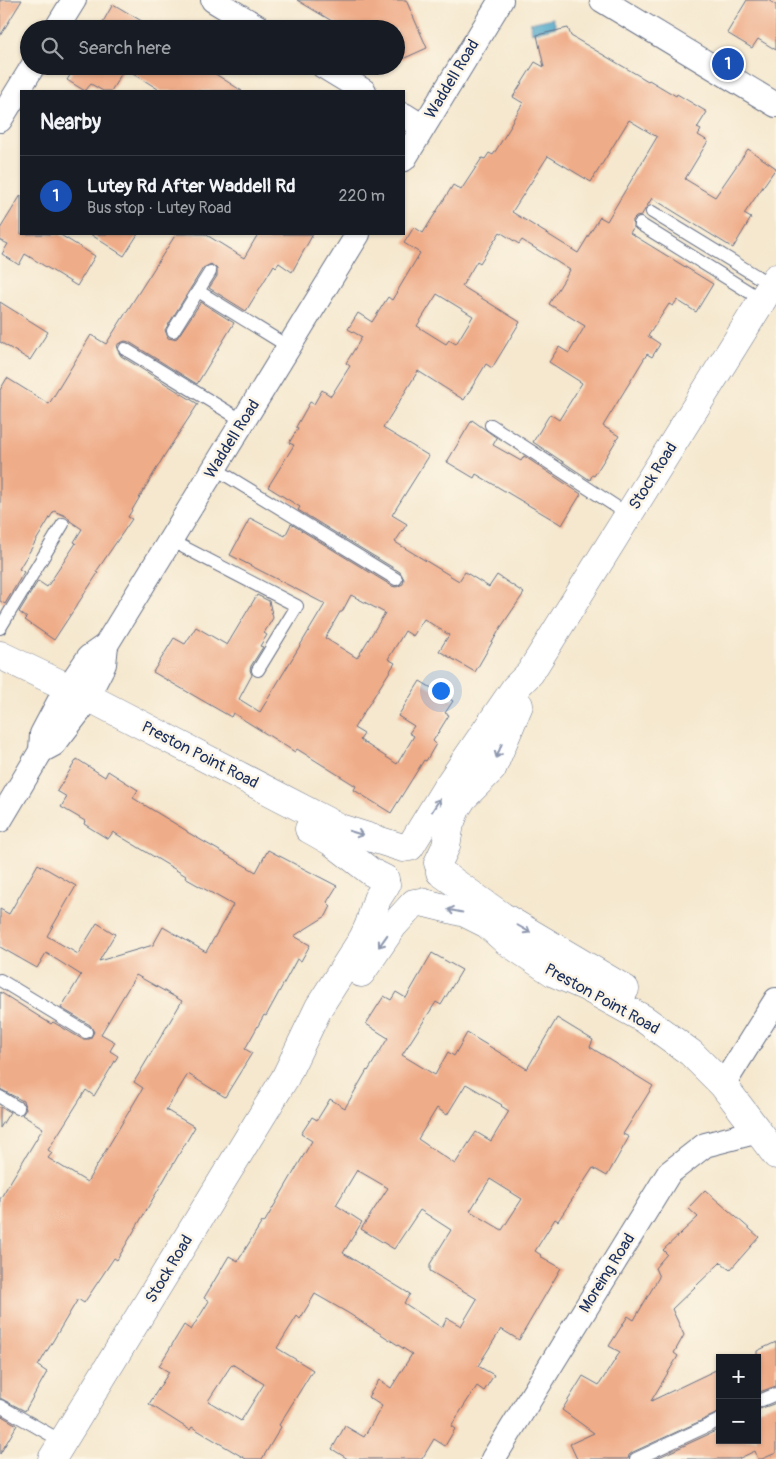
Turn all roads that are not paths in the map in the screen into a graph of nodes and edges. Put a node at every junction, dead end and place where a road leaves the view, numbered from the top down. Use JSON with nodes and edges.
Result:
{"nodes":[{"id":1,"x":74,"y":0,"type":"edge"},
{"id":2,"x":213,"y":0,"type":"edge"},
{"id":3,"x":501,"y":0,"type":"edge"},
{"id":4,"x":602,"y":0,"type":"edge"},
{"id":5,"x":62,"y":20,"type":"edge"},
{"id":6,"x":246,"y":20,"type":"edge"},
{"id":7,"x":28,"y":75,"type":"edge"},
{"id":8,"x":338,"y":75,"type":"edge"},
{"id":9,"x":362,"y":90,"type":"edge"},
{"id":10,"x":776,"y":105,"type":"edge"},
{"id":11,"x":0,"y":120,"type":"edge"},
{"id":12,"x":414,"y":121,"type":"edge"},
{"id":13,"x":405,"y":155,"type":"edge"},
{"id":14,"x":652,"y":212,"type":"dead end"},
{"id":15,"x":640,"y":224,"type":"dead end"},
{"id":16,"x":357,"y":235,"type":"edge"},
{"id":17,"x":210,"y":272,"type":"dead end"},
{"id":18,"x":770,"y":288,"type":"edge"},
{"id":19,"x":198,"y":290,"type":"junction"},
{"id":20,"x":173,"y":331,"type":"dead end"},
{"id":21,"x":289,"y":347,"type":"junction"},
{"id":22,"x":125,"y":349,"type":"dead end"},
{"id":23,"x":243,"y":421,"type":"junction"},
{"id":24,"x":491,"y":425,"type":"dead end"},
{"id":25,"x":214,"y":468,"type":"junction"},
{"id":26,"x":629,"y":515,"type":"junction"},
{"id":27,"x":63,"y":524,"type":"dead end"},
{"id":28,"x":170,"y":540,"type":"junction"},
{"id":29,"x":396,"y":580,"type":"dead end"},
{"id":30,"x":0,"y":628,"type":"edge"},
{"id":31,"x":0,"y":655,"type":"edge"},
{"id":32,"x":0,"y":666,"type":"edge"},
{"id":33,"x":258,"y":670,"type":"dead end"},
{"id":34,"x":530,"y":673,"type":"junction"},
{"id":35,"x":75,"y":698,"type":"junction"},
{"id":36,"x":0,"y":820,"type":"edge"},
{"id":37,"x":407,"y":848,"type":"junction"},
{"id":38,"x":439,"y":868,"type":"junction"},
{"id":39,"x":385,"y":882,"type":"junction"},
{"id":40,"x":418,"y":902,"type":"junction"},
{"id":41,"x":0,"y":980,"type":"edge"},
{"id":42,"x":776,"y":1000,"type":"edge"},
{"id":43,"x":86,"y":1032,"type":"dead end"},
{"id":44,"x":285,"y":1078,"type":"junction"},
{"id":45,"x":728,"y":1078,"type":"junction"},
{"id":46,"x":0,"y":1097,"type":"edge"},
{"id":47,"x":18,"y":1108,"type":"dead end"},
{"id":48,"x":767,"y":1128,"type":"edge"},
{"id":49,"x":776,"y":1155,"type":"edge"},
{"id":50,"x":776,"y":1394,"type":"edge"},
{"id":51,"x":761,"y":1400,"type":"edge"},
{"id":52,"x":0,"y":1406,"type":"edge"},
{"id":53,"x":716,"y":1422,"type":"edge"},
{"id":54,"x":58,"y":1450,"type":"edge"},
{"id":55,"x":493,"y":1459,"type":"edge"},
{"id":56,"x":636,"y":1459,"type":"edge"}],
"edges":[{"from":1,"to":5,"type":"street"},
{"from":2,"to":6,"type":"street"},
{"from":3,"to":12,"type":"street","name":"Waddell Road"},
{"from":4,"to":10,"type":"street"},
{"from":7,"to":11,"type":"street"},
{"from":8,"to":9,"type":"street"},
{"from":12,"to":13,"type":"street","name":"Waddell Road"},
{"from":14,"to":18,"type":"lane"},
{"from":15,"to":18,"type":"lane"},
{"from":16,"to":21,"type":"street","name":"Waddell Road"},
{"from":17,"to":19,"type":"lane"},
{"from":18,"to":26,"type":"main road","name":"Stock Road"},
{"from":19,"to":20,"type":"lane"},
{"from":19,"to":21,"type":"lane"},
{"from":21,"to":23,"type":"street","name":"Waddell Road"},
{"from":22,"to":23,"type":"lane"},
{"from":23,"to":25,"type":"street","name":"Waddell Road"},
{"from":24,"to":26,"type":"lane"},
{"from":25,"to":28,"type":"street","name":"Waddell Road"},
{"from":25,"to":29,"type":"lane"},
{"from":26,"to":34,"type":"main road","name":"Stock Road"},
{"from":27,"to":30,"type":"lane"},
{"from":28,"to":33,"type":"lane"},
{"from":28,"to":35,"type":"street","name":"Waddell Road"},
{"from":31,"to":35,"type":"main road","name":"Preston Point Road"},
{"from":32,"to":35,"type":"main road","name":"Preston Point Road"},
{"from":37,"to":34,"type":"main road","name":"Stock Road","one_way":true},
{"from":34,"to":38,"type":"main road","name":"Stock Road","one_way":true},
{"from":35,"to":36,"type":"street","name":"Waddell Road"},
{"from":35,"to":37,"type":"main road","name":"Preston Point Road","one_way":true},
{"from":35,"to":39,"type":"main road","name":"Preston Point Road"},
{"from":37,"to":38,"type":"main road"},
{"from":37,"to":39,"type":"main road","name":"Stock Road"},
{"from":38,"to":40,"type":"main road","name":"Stock Road"},
{"from":38,"to":45,"type":"main road","name":"Preston Point Road","one_way":true},
{"from":39,"to":40,"type":"main road"},
{"from":39,"to":44,"type":"main road","name":"Stock Road"},
{"from":40,"to":44,"type":"main road","name":"Stock Road","one_way":true},
{"from":45,"to":40,"type":"main road","name":"Preston Point Road","one_way":true},
{"from":41,"to":43,"type":"lane"},
{"from":42,"to":45,"type":"street"},
{"from":44,"to":54,"type":"main road","name":"Stock Road"},
{"from":45,"to":48,"type":"main road","name":"Preston Point Road"},
{"from":46,"to":47,"type":"lane"},
{"from":48,"to":49,"type":"main road","name":"Preston Point Road"},
{"from":48,"to":55,"type":"street","name":"Moreing Road"},
{"from":50,"to":51,"type":"lane"},
{"from":52,"to":54,"type":"lane"},
{"from":53,"to":56,"type":"lane"}]}
